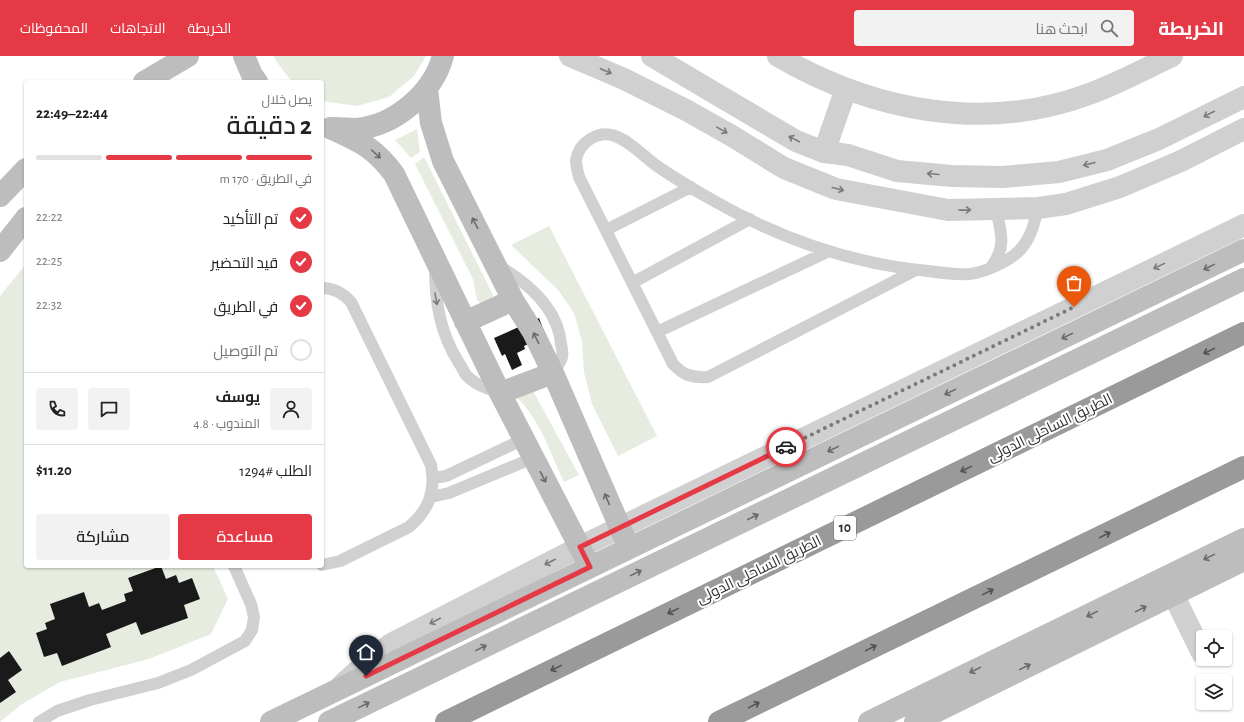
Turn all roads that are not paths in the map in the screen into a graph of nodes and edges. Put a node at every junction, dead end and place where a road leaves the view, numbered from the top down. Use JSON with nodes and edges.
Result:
{"nodes":[{"id":1,"x":188,"y":56,"type":"edge"},
{"id":2,"x":244,"y":56,"type":"edge"},
{"id":3,"x":570,"y":56,"type":"edge"},
{"id":4,"x":652,"y":56,"type":"edge"},
{"id":5,"x":778,"y":56,"type":"edge"},
{"id":6,"x":1172,"y":56,"type":"edge"},
{"id":7,"x":445,"y":60,"type":"edge"},
{"id":8,"x":147,"y":80,"type":"edge"},
{"id":9,"x":256,"y":80,"type":"edge"},
{"id":10,"x":427,"y":89,"type":"junction"},
{"id":11,"x":846,"y":89,"type":"junction"},
{"id":12,"x":1244,"y":97,"type":"edge"},
{"id":13,"x":326,"y":128,"type":"edge"},
{"id":14,"x":1244,"y":129,"type":"edge"},
{"id":15,"x":824,"y":152,"type":"junction"},
{"id":16,"x":24,"y":171,"type":"edge"},
{"id":17,"x":691,"y":187,"type":"junction"},
{"id":18,"x":0,"y":196,"type":"edge"},
{"id":19,"x":1038,"y":208,"type":"junction"},
{"id":20,"x":996,"y":209,"type":"junction"},
{"id":21,"x":750,"y":220,"type":"junction"},
{"id":22,"x":24,"y":221,"type":"edge"},
{"id":23,"x":1244,"y":225,"type":"edge"},
{"id":24,"x":606,"y":230,"type":"junction"},
{"id":25,"x":1244,"y":250,"type":"edge"},
{"id":26,"x":0,"y":251,"type":"edge"},
{"id":27,"x":829,"y":251,"type":"junction"},
{"id":28,"x":435,"y":260,"type":"junction"},
{"id":29,"x":495,"y":264,"type":"junction"},
{"id":30,"x":990,"y":267,"type":"junction"},
{"id":31,"x":916,"y":270,"type":"junction"},
{"id":32,"x":1244,"y":279,"type":"edge"},
{"id":33,"x":632,"y":283,"type":"junction"},
{"id":34,"x":324,"y":288,"type":"edge"},
{"id":35,"x":513,"y":300,"type":"junction"},
{"id":36,"x":465,"y":322,"type":"junction"},
{"id":37,"x":656,"y":332,"type":"junction"},
{"id":38,"x":1244,"y":333,"type":"edge"},
{"id":39,"x":553,"y":373,"type":"junction"},
{"id":40,"x":500,"y":392,"type":"junction"},
{"id":41,"x":528,"y":448,"type":"junction"},
{"id":42,"x":1244,"y":467,"type":"edge"},
{"id":43,"x":433,"y":478,"type":"junction"},
{"id":44,"x":431,"y":497,"type":"junction"},
{"id":45,"x":620,"y":528,"type":"junction"},
{"id":46,"x":1244,"y":540,"type":"edge"},
{"id":47,"x":580,"y":547,"type":"junction"},
{"id":48,"x":629,"y":548,"type":"junction"},
{"id":49,"x":1244,"y":560,"type":"edge"},
{"id":50,"x":596,"y":564,"type":"junction"},
{"id":51,"x":324,"y":565,"type":"edge"},
{"id":52,"x":235,"y":568,"type":"edge"},
{"id":53,"x":613,"y":584,"type":"junction"},
{"id":54,"x":1173,"y":594,"type":"junction"},
{"id":55,"x":1196,"y":642,"type":"edge"},
{"id":56,"x":337,"y":690,"type":"junction"},
{"id":57,"x":875,"y":721,"type":"edge"},
{"id":58,"x":39,"y":722,"type":"edge"},
{"id":59,"x":271,"y":722,"type":"edge"},
{"id":60,"x":329,"y":722,"type":"edge"},
{"id":61,"x":446,"y":722,"type":"edge"},
{"id":62,"x":719,"y":722,"type":"edge"},
{"id":63,"x":915,"y":722,"type":"edge"}],
"edges":[{"from":1,"to":8,"type":"main road"},
{"from":2,"to":9,"type":"main road"},
{"from":3,"to":20,"type":"street","one_way":true},
{"from":15,"to":4,"type":"street","one_way":true},
{"from":5,"to":11,"type":"street"},
{"from":6,"to":11,"type":"street"},
{"from":7,"to":10,"type":"main road"},
{"from":10,"to":13,"type":"main road"},
{"from":29,"to":10,"type":"main road","one_way":true},
{"from":11,"to":15,"type":"street"},
{"from":12,"to":15,"type":"street","one_way":true},
{"from":13,"to":28,"type":"main road","one_way":true},
{"from":14,"to":19,"type":"street"},
{"from":16,"to":18,"type":"main road"},
{"from":17,"to":21,"type":"lane"},
{"from":17,"to":24,"type":"lane"},
{"from":17,"to":24,"type":"lane"},
{"from":19,"to":20,"type":"street"},
{"from":19,"to":30,"type":"lane"},
{"from":20,"to":30,"type":"lane"},
{"from":21,"to":27,"type":"lane"},
{"from":21,"to":33,"type":"lane"},
{"from":22,"to":26,"type":"main road"},
{"from":23,"to":45,"type":"street","one_way":true},
{"from":24,"to":33,"type":"lane"},
{"from":25,"to":48,"type":"main road","one_way":true},
{"from":27,"to":31,"type":"lane"},
{"from":27,"to":37,"type":"lane"},
{"from":28,"to":36,"type":"main road"},
{"from":28,"to":40,"type":"lane","one_way":true},
{"from":29,"to":35,"type":"main road"},
{"from":29,"to":39,"type":"lane"},
{"from":30,"to":31,"type":"lane"},
{"from":31,"to":37,"type":"lane"},
{"from":53,"to":32,"type":"main road","one_way":true},
{"from":33,"to":37,"type":"lane"},
{"from":34,"to":43,"type":"lane"},
{"from":35,"to":36,"type":"main road"},
{"from":39,"to":35,"type":"main road","one_way":true},
{"from":36,"to":40,"type":"main road"},
{"from":38,"to":61,"type":"highway","name":"الطريق الساحلى الدولى","number":"10","one_way":true},
{"from":39,"to":40,"type":"main road"},
{"from":45,"to":39,"type":"main road","one_way":true},
{"from":40,"to":41,"type":"main road"},
{"from":41,"to":43,"type":"lane"},
{"from":41,"to":44,"type":"lane"},
{"from":41,"to":47,"type":"main road","one_way":true},
{"from":62,"to":42,"type":"highway","one_way":true},
{"from":43,"to":44,"type":"lane"},
{"from":44,"to":51,"type":"lane"},
{"from":45,"to":47,"type":"street"},
{"from":45,"to":48,"type":"main road"},
{"from":46,"to":57,"type":"main road","one_way":true},
{"from":47,"to":50,"type":"main road"},
{"from":47,"to":56,"type":"street","one_way":true},
{"from":48,"to":50,"type":"main road"},
{"from":49,"to":54,"type":"main road"},
{"from":50,"to":53,"type":"main road"},
{"from":50,"to":56,"type":"main road"},
{"from":52,"to":58,"type":"lane"},
{"from":60,"to":53,"type":"main road","one_way":true},
{"from":54,"to":55,"type":"street"},
{"from":63,"to":54,"type":"main road","one_way":true},
{"from":56,"to":59,"type":"main road"}]}
